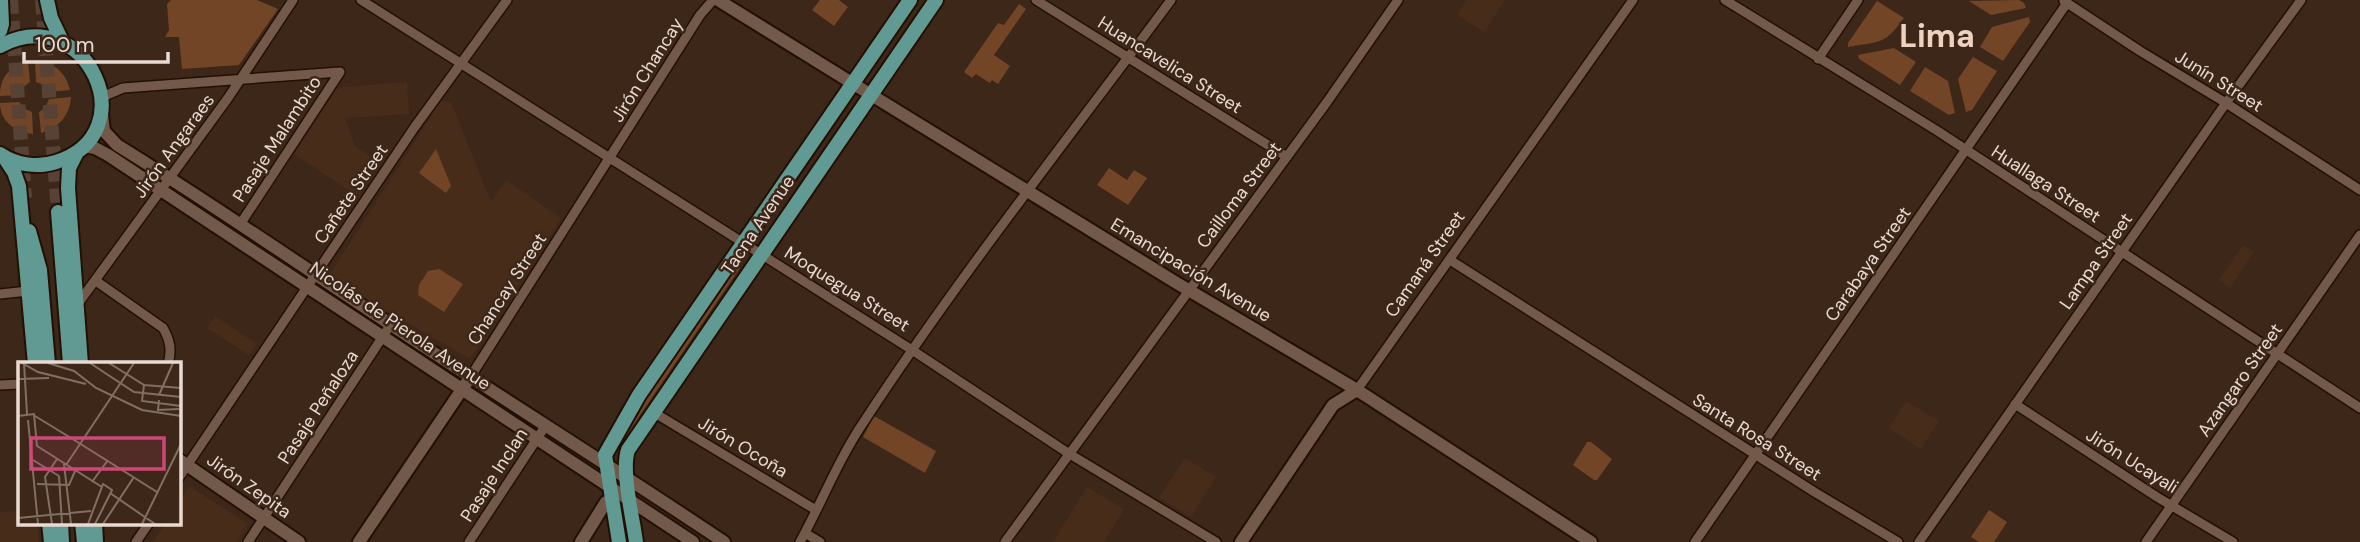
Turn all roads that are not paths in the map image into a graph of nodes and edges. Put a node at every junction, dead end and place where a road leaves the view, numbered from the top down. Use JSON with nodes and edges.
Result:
{"nodes":[{"id":1,"x":1,"y":0,"type":"edge"},
{"id":2,"x":47,"y":0,"type":"edge"},
{"id":3,"x":293,"y":0,"type":"edge"},
{"id":4,"x":361,"y":0,"type":"edge"},
{"id":5,"x":507,"y":0,"type":"edge"},
{"id":6,"x":713,"y":0,"type":"edge"},
{"id":7,"x":719,"y":0,"type":"edge"},
{"id":8,"x":900,"y":0,"type":"edge"},
{"id":9,"x":910,"y":0,"type":"edge"},
{"id":10,"x":936,"y":0,"type":"edge"},
{"id":11,"x":1036,"y":0,"type":"edge"},
{"id":12,"x":1171,"y":0,"type":"edge"},
{"id":13,"x":1398,"y":0,"type":"edge"},
{"id":14,"x":1633,"y":0,"type":"edge"},
{"id":15,"x":1725,"y":0,"type":"edge"},
{"id":16,"x":1858,"y":0,"type":"edge"},
{"id":17,"x":2301,"y":0,"type":"edge"},
{"id":18,"x":2064,"y":2,"type":"edge"},
{"id":19,"x":0,"y":31,"type":"edge"},
{"id":20,"x":61,"y":39,"type":"junction"},
{"id":21,"x":0,"y":46,"type":"edge"},
{"id":22,"x":1129,"y":57,"type":"junction"},
{"id":23,"x":1818,"y":59,"type":"junction"},
{"id":24,"x":461,"y":62,"type":"junction"},
{"id":25,"x":241,"y":80,"type":"junction"},
{"id":26,"x":849,"y":81,"type":"junction"},
{"id":27,"x":870,"y":94,"type":"junction"},
{"id":28,"x":102,"y":103,"type":"junction"},
{"id":29,"x":2226,"y":103,"type":"junction"},
{"id":30,"x":80,"y":149,"type":"junction"},
{"id":31,"x":1966,"y":149,"type":"junction"},
{"id":32,"x":2,"y":156,"type":"edge"},
{"id":33,"x":1287,"y":157,"type":"junction"},
{"id":34,"x":611,"y":158,"type":"junction"},
{"id":35,"x":171,"y":178,"type":"junction"},
{"id":36,"x":160,"y":190,"type":"junction"},
{"id":37,"x":1028,"y":190,"type":"junction"},
{"id":38,"x":2360,"y":190,"type":"edge"},
{"id":39,"x":58,"y":212,"type":"tunnel mouth"},
{"id":40,"x":26,"y":213,"type":"tunnel mouth"},
{"id":41,"x":241,"y":223,"type":"junction"},
{"id":42,"x":2360,"y":235,"type":"edge"},
{"id":43,"x":741,"y":242,"type":"junction"},
{"id":44,"x":2122,"y":252,"type":"junction"},
{"id":45,"x":761,"y":254,"type":"junction"},
{"id":46,"x":1450,"y":260,"type":"junction"},
{"id":47,"x":316,"y":274,"type":"junction"},
{"id":48,"x":96,"y":281,"type":"junction"},
{"id":49,"x":307,"y":285,"type":"junction"},
{"id":50,"x":1188,"y":290,"type":"junction"},
{"id":51,"x":28,"y":291,"type":"junction"},
{"id":52,"x":0,"y":293,"type":"edge"},
{"id":53,"x":76,"y":307,"type":"junction"},
{"id":54,"x":391,"y":324,"type":"junction"},
{"id":55,"x":382,"y":336,"type":"junction"},
{"id":56,"x":912,"y":350,"type":"junction"},
{"id":57,"x":2278,"y":354,"type":"junction"},
{"id":58,"x":35,"y":362,"type":"edge"},
{"id":59,"x":48,"y":362,"type":"edge"},
{"id":60,"x":70,"y":362,"type":"edge"},
{"id":61,"x":81,"y":362,"type":"edge"},
{"id":62,"x":168,"y":362,"type":"edge"},
{"id":63,"x":471,"y":376,"type":"junction"},
{"id":64,"x":18,"y":384,"type":"edge"},
{"id":65,"x":0,"y":385,"type":"edge"},
{"id":66,"x":462,"y":390,"type":"junction"},
{"id":67,"x":1357,"y":390,"type":"junction"},
{"id":68,"x":2015,"y":404,"type":"junction"},
{"id":69,"x":2360,"y":408,"type":"edge"},
{"id":70,"x":653,"y":412,"type":"junction"},
{"id":71,"x":546,"y":425,"type":"junction"},
{"id":72,"x":537,"y":437,"type":"junction"},
{"id":73,"x":1068,"y":453,"type":"junction"},
{"id":74,"x":1756,"y":454,"type":"junction"},
{"id":75,"x":601,"y":460,"type":"junction"},
{"id":76,"x":183,"y":462,"type":"edge"},
{"id":77,"x":627,"y":476,"type":"junction"},
{"id":78,"x":606,"y":483,"type":"junction"},
{"id":79,"x":631,"y":501,"type":"junction"},
{"id":80,"x":606,"y":502,"type":"junction"},
{"id":81,"x":2171,"y":504,"type":"junction"},
{"id":82,"x":816,"y":510,"type":"junction"},
{"id":83,"x":264,"y":519,"type":"junction"},
{"id":84,"x":49,"y":524,"type":"edge"},
{"id":85,"x":61,"y":524,"type":"edge"},
{"id":86,"x":82,"y":524,"type":"edge"},
{"id":87,"x":94,"y":524,"type":"edge"},
{"id":88,"x":148,"y":524,"type":"edge"},
{"id":89,"x":802,"y":538,"type":"edge"},
{"id":90,"x":51,"y":542,"type":"edge"},
{"id":91,"x":62,"y":542,"type":"edge"},
{"id":92,"x":84,"y":542,"type":"edge"},
{"id":93,"x":96,"y":542,"type":"edge"},
{"id":94,"x":136,"y":542,"type":"edge"},
{"id":95,"x":248,"y":542,"type":"edge"},
{"id":96,"x":299,"y":542,"type":"edge"},
{"id":97,"x":359,"y":542,"type":"edge"},
{"id":98,"x":469,"y":542,"type":"edge"},
{"id":99,"x":581,"y":542,"type":"edge"},
{"id":100,"x":612,"y":542,"type":"edge"},
{"id":101,"x":619,"y":542,"type":"edge"},
{"id":102,"x":636,"y":542,"type":"edge"},
{"id":103,"x":693,"y":542,"type":"edge"},
{"id":104,"x":724,"y":542,"type":"edge"},
{"id":105,"x":820,"y":542,"type":"edge"},
{"id":106,"x":1004,"y":542,"type":"edge"},
{"id":107,"x":1216,"y":542,"type":"edge"},
{"id":108,"x":1241,"y":542,"type":"edge"},
{"id":109,"x":1591,"y":542,"type":"edge"},
{"id":110,"x":1695,"y":542,"type":"edge"},
{"id":111,"x":1898,"y":542,"type":"edge"},
{"id":112,"x":1919,"y":542,"type":"edge"},
{"id":113,"x":2146,"y":542,"type":"edge"},
{"id":114,"x":2233,"y":542,"type":"edge"}],
"edges":[{"from":1,"to":19,"type":"main road"},
{"from":2,"to":20,"type":"main road"},
{"from":3,"to":25,"type":"street","name":"Jirón Angaraes"},
{"from":4,"to":24,"type":"street","name":"Moquegua Street"},
{"from":5,"to":24,"type":"street","name":"Cañete Street"},
{"from":6,"to":34,"type":"street","name":"Jirón Chancay"},
{"from":7,"to":26,"type":"main road","name":"Emancipación Avenue"},
{"from":8,"to":26,"type":"main road","name":"Tacna Avenue"},
{"from":9,"to":26,"type":"main road","name":"Tacna Avenue"},
{"from":10,"to":27,"type":"main road","name":"Tacna Avenue"},
{"from":11,"to":22,"type":"street","name":"Huancavelica Street"},
{"from":12,"to":22,"type":"street"},
{"from":13,"to":33,"type":"street","name":"Cailloma Street"},
{"from":14,"to":46,"type":"street","name":"Camaná Street"},
{"from":15,"to":23,"type":"street","name":"Huallaga Street"},
{"from":16,"to":23,"type":"street"},
{"from":17,"to":29,"type":"street","name":"Lampa Street"},
{"from":18,"to":29,"type":"street","name":"Junín Street"},
{"from":18,"to":31,"type":"street","name":"Carabaya Street"},
{"from":20,"to":21,"type":"main road"},
{"from":20,"to":28,"type":"main road"},
{"from":22,"to":33,"type":"street","name":"Huancavelica Street"},
{"from":22,"to":37,"type":"street"},
{"from":23,"to":31,"type":"street","name":"Huallaga Street"},
{"from":24,"to":34,"type":"street","name":"Moquegua Street"},
{"from":24,"to":47,"type":"street","name":"Cañete Street"},
{"from":25,"to":28,"type":"street"},
{"from":25,"to":35,"type":"street","name":"Jirón Angaraes"},
{"from":25,"to":41,"type":"street","name":"Pasaje Malambito"},
{"from":26,"to":27,"type":"main road","name":"Emancipación Avenue"},
{"from":26,"to":43,"type":"main road","name":"Tacna Avenue"},
{"from":27,"to":37,"type":"main road","name":"Emancipación Avenue"},
{"from":27,"to":45,"type":"main road","name":"Tacna Avenue"},
{"from":28,"to":30,"type":"main road"},
{"from":28,"to":35,"type":"main road","name":"Nicolás de Pierola Avenue"},
{"from":29,"to":38,"type":"street","name":"Junín Street"},
{"from":29,"to":44,"type":"street","name":"Lampa Street"},
{"from":30,"to":32,"type":"main road"},
{"from":30,"to":36,"type":"main road","name":"Nicolás de Pierola Avenue"},
{"from":30,"to":53,"type":"main road"},
{"from":31,"to":44,"type":"street","name":"Huallaga Street"},
{"from":31,"to":74,"type":"street","name":"Carabaya Street"},
{"from":32,"to":51,"type":"main road"},
{"from":33,"to":50,"type":"street","name":"Cailloma Street"},
{"from":34,"to":43,"type":"street","name":"Moquegua Street"},
{"from":34,"to":63,"type":"street","name":"Chancay Street"},
{"from":35,"to":36,"type":"street","name":"Jirón Angaraes"},
{"from":35,"to":41,"type":"main road","name":"Nicolás de Pierola Avenue"},
{"from":36,"to":48,"type":"street","name":"Jirón Angaraes"},
{"from":36,"to":49,"type":"main road","name":"Nicolás de Pierola Avenue"},
{"from":37,"to":50,"type":"main road","name":"Emancipación Avenue"},
{"from":37,"to":56,"type":"street"},
{"from":39,"to":60,"type":"main road"},
{"from":40,"to":59,"type":"main road"},
{"from":41,"to":47,"type":"main road","name":"Nicolás de Pierola Avenue"},
{"from":42,"to":57,"type":"street","name":"Azangaro Street"},
{"from":43,"to":45,"type":"street","name":"Moquegua Street"},
{"from":43,"to":75,"type":"main road","name":"Tacna Avenue"},
{"from":44,"to":57,"type":"street","name":"Huallaga Street"},
{"from":44,"to":68,"type":"street","name":"Lampa Street"},
{"from":45,"to":56,"type":"street","name":"Moquegua Street"},
{"from":45,"to":70,"type":"main road","name":"Tacna Avenue"},
{"from":46,"to":67,"type":"street","name":"Camaná Street"},
{"from":46,"to":74,"type":"street","name":"Santa Rosa Street"},
{"from":47,"to":49,"type":"street","name":"Cañete Street"},
{"from":47,"to":54,"type":"main road","name":"Nicolás de Pierola Avenue"},
{"from":48,"to":53,"type":"street","name":"Jirón Angaraes"},
{"from":48,"to":62,"type":"street"},
{"from":49,"to":55,"type":"main road","name":"Nicolás de Pierola Avenue"},
{"from":49,"to":76,"type":"street","name":"Cañete Street"},
{"from":50,"to":67,"type":"main road","name":"Emancipación Avenue"},
{"from":50,"to":73,"type":"street","name":"Cailloma Street"},
{"from":51,"to":52,"type":"street"},
{"from":51,"to":58,"type":"main road"},
{"from":53,"to":61,"type":"main road"},
{"from":54,"to":55,"type":"street","name":"Pasaje Peñaloza"},
{"from":54,"to":63,"type":"main road","name":"Nicolás de Pierola Avenue"},
{"from":55,"to":66,"type":"main road","name":"Nicolás de Pierola Avenue"},
{"from":55,"to":83,"type":"street","name":"Pasaje Peñaloza"},
{"from":56,"to":73,"type":"street","name":"Moquegua Street"},
{"from":56,"to":82,"type":"street"},
{"from":57,"to":69,"type":"street","name":"Huallaga Street"},
{"from":57,"to":81,"type":"street","name":"Azangaro Street"},
{"from":63,"to":66,"type":"main road","name":"Chancay Street"},
{"from":63,"to":71,"type":"main road","name":"Nicolás de Pierola Avenue"},
{"from":64,"to":65,"type":"street"},
{"from":66,"to":72,"type":"main road","name":"Nicolás de Pierola Avenue"},
{"from":66,"to":97,"type":"main road","name":"Chancay Street"},
{"from":67,"to":108,"type":"main road","name":"Camaná Street"},
{"from":67,"to":109,"type":"main road","name":"Emancipación Avenue"},
{"from":68,"to":81,"type":"street","name":"Jirón Ucayali"},
{"from":68,"to":112,"type":"street","name":"Lampa Street"},
{"from":70,"to":77,"type":"main road","name":"Tacna Avenue"},
{"from":70,"to":82,"type":"street","name":"Jirón Ocoña"},
{"from":71,"to":72,"type":"street","name":"Pasaje Inclan"},
{"from":71,"to":75,"type":"main road","name":"Nicolás de Pierola Avenue"},
{"from":72,"to":78,"type":"main road","name":"Nicolás de Pierola Avenue"},
{"from":72,"to":98,"type":"street","name":"Pasaje Inclan"},
{"from":73,"to":106,"type":"street","name":"Cailloma Street"},
{"from":73,"to":107,"type":"street","name":"Moquegua Street"},
{"from":74,"to":110,"type":"street","name":"Carabaya Street"},
{"from":74,"to":111,"type":"street","name":"Santa Rosa Street"},
{"from":75,"to":77,"type":"main road","name":"Nicolás de Pierola Avenue"},
{"from":75,"to":78,"type":"main road"},
{"from":76,"to":83,"type":"main road","name":"Jirón Zepita"},
{"from":77,"to":79,"type":"main road","name":"Tacna Avenue"},
{"from":77,"to":104,"type":"main road"},
{"from":78,"to":79,"type":"main road","name":"Nicolás de Pierola Avenue"},
{"from":78,"to":80,"type":"main road"},
{"from":78,"to":101,"type":"main road"},
{"from":79,"to":102,"type":"main road","name":"Tacna Avenue"},
{"from":79,"to":103,"type":"main road","name":"Nicolás de Pierola Avenue"},
{"from":80,"to":99,"type":"main road"},
{"from":80,"to":100,"type":"main road"},
{"from":81,"to":113,"type":"street","name":"Azangaro Street"},
{"from":81,"to":114,"type":"street","name":"Jirón Ucayali"},
{"from":82,"to":89,"type":"street"},
{"from":83,"to":95,"type":"street","name":"Pasaje Peñaloza"},
{"from":83,"to":96,"type":"main road","name":"Jirón Zepita"},
{"from":84,"to":90,"type":"main road"},
{"from":85,"to":91,"type":"main road"},
{"from":86,"to":92,"type":"main road"},
{"from":87,"to":93,"type":"main road"},
{"from":88,"to":94,"type":"street"},
{"from":89,"to":105,"type":"street"}]}
